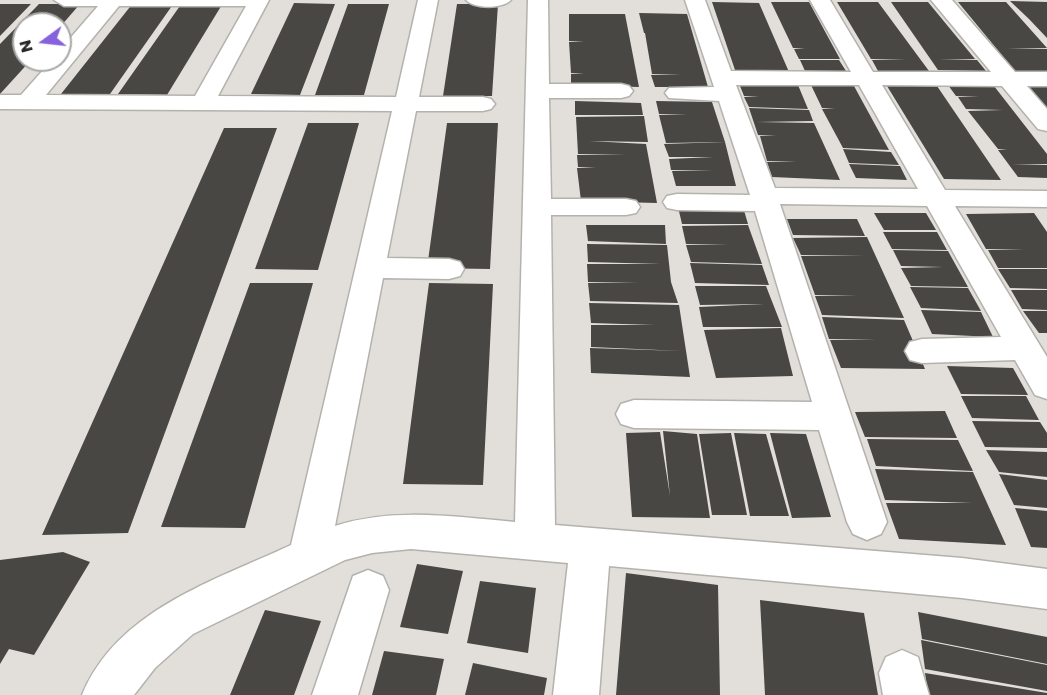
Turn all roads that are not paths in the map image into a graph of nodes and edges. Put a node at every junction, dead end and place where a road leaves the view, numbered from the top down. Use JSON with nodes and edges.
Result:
{"nodes":[{"id":1,"x":64,"y":0,"type":"edge"},
{"id":2,"x":114,"y":0,"type":"edge"},
{"id":3,"x":259,"y":0,"type":"edge"},
{"id":4,"x":428,"y":0,"type":"edge"},
{"id":5,"x":476,"y":0,"type":"edge"},
{"id":6,"x":501,"y":0,"type":"edge"},
{"id":7,"x":538,"y":0,"type":"edge"},
{"id":8,"x":695,"y":0,"type":"edge"},
{"id":9,"x":820,"y":0,"type":"edge"},
{"id":10,"x":941,"y":0,"type":"edge"},
{"id":11,"x":866,"y":77,"type":"junction"},
{"id":12,"x":1009,"y":79,"type":"junction"},
{"id":13,"x":1047,"y":79,"type":"edge"},
{"id":14,"x":726,"y":86,"type":"junction"},
{"id":15,"x":538,"y":91,"type":"junction"},
{"id":16,"x":621,"y":91,"type":"dead end"},
{"id":17,"x":677,"y":93,"type":"dead end"},
{"id":18,"x":0,"y":102,"type":"edge"},
{"id":19,"x":28,"y":102,"type":"junction"},
{"id":20,"x":203,"y":103,"type":"junction"},
{"id":21,"x":405,"y":103,"type":"junction"},
{"id":22,"x":483,"y":104,"type":"dead end"},
{"id":23,"x":1047,"y":124,"type":"edge"},
{"id":24,"x":939,"y":197,"type":"junction"},
{"id":25,"x":765,"y":199,"type":"junction"},
{"id":26,"x":1047,"y":199,"type":"edge"},
{"id":27,"x":678,"y":202,"type":"dead end"},
{"id":28,"x":537,"y":207,"type":"junction"},
{"id":29,"x":626,"y":207,"type":"dead end"},
{"id":30,"x":372,"y":268,"type":"junction"},
{"id":31,"x":449,"y":269,"type":"dead end"},
{"id":32,"x":922,"y":351,"type":"dead end"},
{"id":33,"x":1040,"y":371,"type":"edge"},
{"id":34,"x":634,"y":414,"type":"dead end"},
{"id":35,"x":833,"y":416,"type":"junction"},
{"id":36,"x":867,"y":522,"type":"dead end"},
{"id":37,"x":535,"y":541,"type":"junction"},
{"id":38,"x":590,"y":546,"type":"junction"},
{"id":39,"x":309,"y":554,"type":"junction"},
{"id":40,"x":1047,"y":589,"type":"edge"},
{"id":41,"x":368,"y":590,"type":"dead end"},
{"id":42,"x":105,"y":695,"type":"edge"},
{"id":43,"x":334,"y":695,"type":"edge"},
{"id":44,"x":576,"y":695,"type":"edge"}],
"edges":[{"from":1,"to":2,"type":"street"},
{"from":2,"to":3,"type":"street"},
{"from":2,"to":19,"type":"street"},
{"from":3,"to":20,"type":"street"},
{"from":4,"to":21,"type":"street"},
{"from":5,"to":6,"type":"street"},
{"from":7,"to":15,"type":"street"},
{"from":8,"to":14,"type":"street"},
{"from":9,"to":11,"type":"street"},
{"from":10,"to":12,"type":"street"},
{"from":11,"to":12,"type":"street"},
{"from":11,"to":14,"type":"street"},
{"from":11,"to":24,"type":"street"},
{"from":12,"to":13,"type":"street"},
{"from":12,"to":23,"type":"street"},
{"from":14,"to":17,"type":"street"},
{"from":14,"to":25,"type":"street"},
{"from":15,"to":16,"type":"street"},
{"from":15,"to":28,"type":"street"},
{"from":18,"to":19,"type":"street"},
{"from":19,"to":20,"type":"street"},
{"from":20,"to":21,"type":"street"},
{"from":21,"to":22,"type":"street"},
{"from":21,"to":30,"type":"street"},
{"from":24,"to":25,"type":"street"},
{"from":24,"to":26,"type":"street"},
{"from":24,"to":33,"type":"street"},
{"from":25,"to":27,"type":"street"},
{"from":25,"to":35,"type":"street"},
{"from":28,"to":29,"type":"street"},
{"from":28,"to":37,"type":"street"},
{"from":30,"to":31,"type":"street"},
{"from":30,"to":39,"type":"street"},
{"from":32,"to":33,"type":"street"},
{"from":34,"to":35,"type":"street"},
{"from":35,"to":36,"type":"street"},
{"from":37,"to":38,"type":"street"},
{"from":37,"to":39,"type":"street"},
{"from":38,"to":40,"type":"street"},
{"from":38,"to":44,"type":"street"},
{"from":39,"to":42,"type":"street"},
{"from":41,"to":43,"type":"street"}]}
